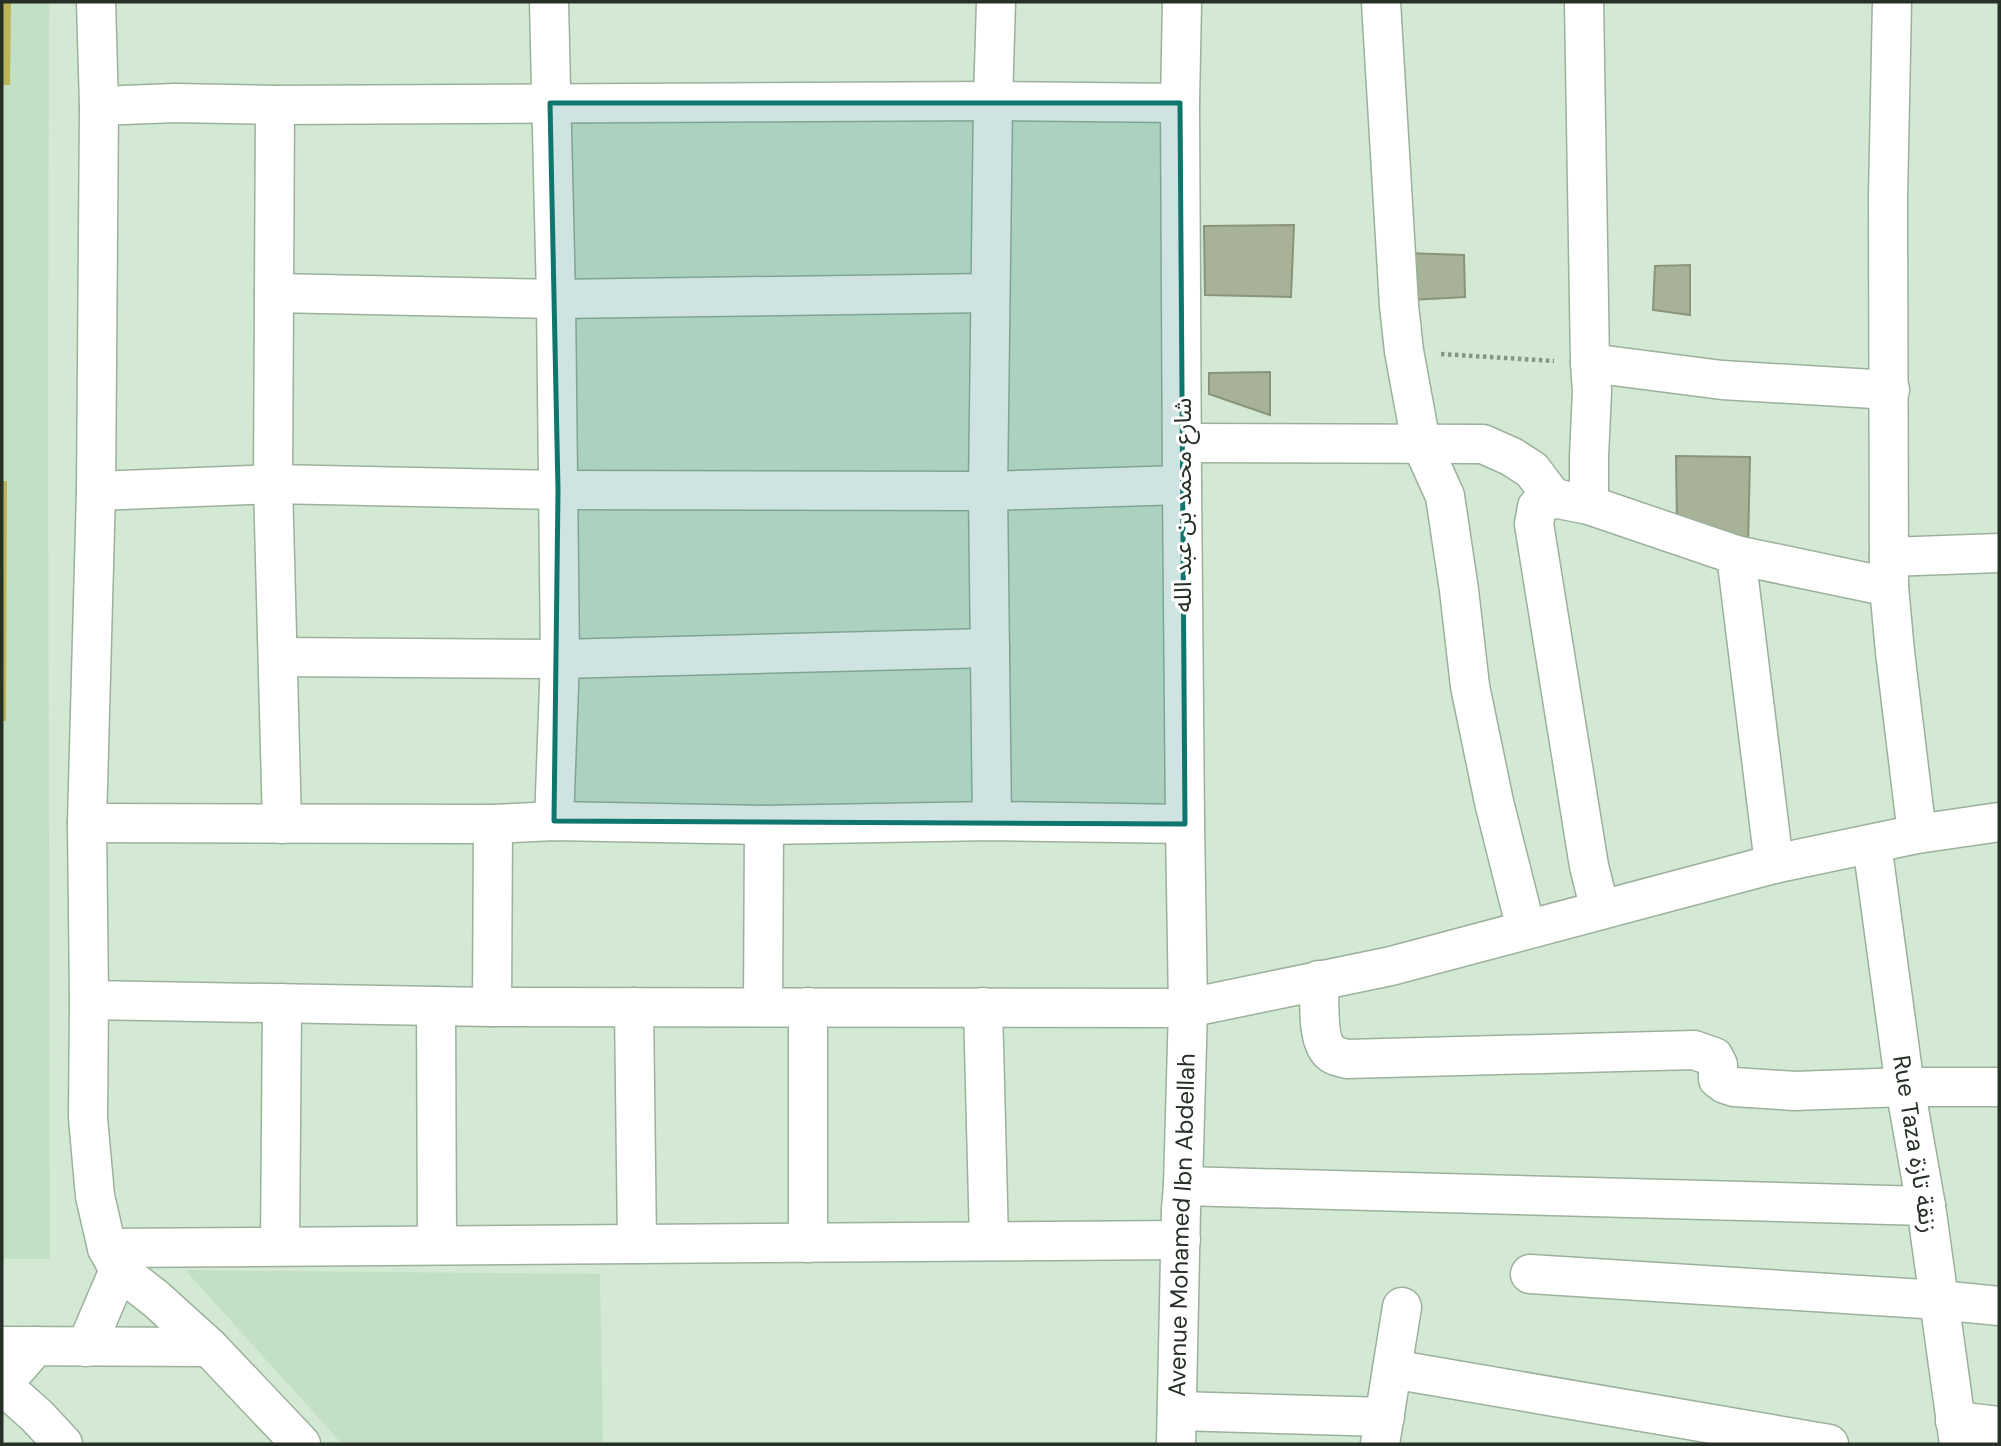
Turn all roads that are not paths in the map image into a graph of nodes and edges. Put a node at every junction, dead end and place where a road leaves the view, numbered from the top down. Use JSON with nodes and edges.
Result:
{"nodes":[{"id":1,"x":96,"y":2,"type":"edge"},
{"id":2,"x":549,"y":2,"type":"edge"},
{"id":3,"x":996,"y":2,"type":"edge"},
{"id":4,"x":1182,"y":2,"type":"edge"},
{"id":5,"x":1381,"y":2,"type":"edge"},
{"id":6,"x":1584,"y":2,"type":"edge"},
{"id":7,"x":1892,"y":2,"type":"edge"},
{"id":8,"x":993,"y":101,"type":"junction"},
{"id":9,"x":550,"y":103,"type":"junction"},
{"id":10,"x":1180,"y":103,"type":"junction"},
{"id":11,"x":275,"y":105,"type":"junction"},
{"id":12,"x":99,"y":106,"type":"junction"},
{"id":13,"x":274,"y":293,"type":"junction"},
{"id":14,"x":990,"y":293,"type":"junction"},
{"id":15,"x":556,"y":299,"type":"junction"},
{"id":16,"x":1590,"y":363,"type":"junction"},
{"id":17,"x":1890,"y":390,"type":"junction"},
{"id":18,"x":1183,"y":443,"type":"junction"},
{"id":19,"x":1420,"y":443,"type":"junction"},
{"id":20,"x":273,"y":484,"type":"junction"},
{"id":21,"x":1182,"y":485,"type":"junction"},
{"id":22,"x":558,"y":489,"type":"junction"},
{"id":23,"x":96,"y":491,"type":"junction"},
{"id":24,"x":988,"y":491,"type":"junction"},
{"id":25,"x":1571,"y":501,"type":"junction"},
{"id":26,"x":1999,"y":553,"type":"edge"},
{"id":27,"x":1736,"y":555,"type":"junction"},
{"id":28,"x":1889,"y":572,"type":"junction"},
{"id":29,"x":990,"y":648,"type":"junction"},
{"id":30,"x":278,"y":657,"type":"junction"},
{"id":31,"x":560,"y":659,"type":"junction"},
{"id":32,"x":554,"y":821,"type":"junction"},
{"id":33,"x":992,"y":821,"type":"junction"},
{"id":34,"x":1999,"y":822,"type":"edge"},
{"id":35,"x":87,"y":823,"type":"junction"},
{"id":36,"x":282,"y":824,"type":"junction"},
{"id":37,"x":494,"y":824,"type":"junction"},
{"id":38,"x":1185,"y":824,"type":"junction"},
{"id":39,"x":764,"y":825,"type":"junction"},
{"id":40,"x":1916,"y":834,"type":"junction"},
{"id":41,"x":1872,"y":844,"type":"junction"},
{"id":42,"x":1774,"y":864,"type":"junction"},
{"id":43,"x":1600,"y":910,"type":"junction"},
{"id":44,"x":1526,"y":929,"type":"junction"},
{"id":45,"x":1319,"y":980,"type":"junction"},
{"id":46,"x":89,"y":1000,"type":"junction"},
{"id":47,"x":282,"y":1003,"type":"junction"},
{"id":48,"x":436,"y":1006,"type":"junction"},
{"id":49,"x":492,"y":1007,"type":"junction"},
{"id":50,"x":634,"y":1007,"type":"junction"},
{"id":51,"x":763,"y":1007,"type":"junction"},
{"id":52,"x":808,"y":1007,"type":"junction"},
{"id":53,"x":983,"y":1007,"type":"junction"},
{"id":54,"x":1188,"y":1008,"type":"junction"},
{"id":55,"x":1905,"y":1087,"type":"junction"},
{"id":56,"x":1999,"y":1087,"type":"edge"},
{"id":57,"x":1183,"y":1186,"type":"junction"},
{"id":58,"x":1926,"y":1206,"type":"junction"},
{"id":59,"x":1181,"y":1240,"type":"junction"},
{"id":60,"x":989,"y":1241,"type":"junction"},
{"id":61,"x":808,"y":1243,"type":"junction"},
{"id":62,"x":637,"y":1244,"type":"junction"},
{"id":63,"x":437,"y":1245,"type":"junction"},
{"id":64,"x":280,"y":1246,"type":"junction"},
{"id":65,"x":113,"y":1259,"type":"junction"},
{"id":66,"x":1530,"y":1273,"type":"dead end"},
{"id":67,"x":1938,"y":1300,"type":"junction"},
{"id":68,"x":1999,"y":1306,"type":"edge"},
{"id":69,"x":1402,"y":1307,"type":"dead end"},
{"id":70,"x":19,"y":1346,"type":"edge"},
{"id":71,"x":86,"y":1347,"type":"junction"},
{"id":72,"x":209,"y":1348,"type":"junction"},
{"id":73,"x":1392,"y":1369,"type":"junction"},
{"id":74,"x":1999,"y":1426,"type":"edge"},
{"id":75,"x":1177,"y":1427,"type":"edge"},
{"id":76,"x":1382,"y":1430,"type":"edge"},
{"id":77,"x":1957,"y":1433,"type":"edge"},
{"id":78,"x":63,"y":1444,"type":"edge"},
{"id":79,"x":301,"y":1444,"type":"edge"},
{"id":80,"x":1821,"y":1444,"type":"edge"}],
"edges":[{"from":1,"to":12,"type":"street"},
{"from":2,"to":9,"type":"street"},
{"from":3,"to":8,"type":"street"},
{"from":4,"to":10,"type":"street","name":"شارع محمد بن عبد الله"},
{"from":5,"to":19,"type":"street"},
{"from":6,"to":16,"type":"street"},
{"from":7,"to":17,"type":"street"},
{"from":8,"to":9,"type":"street"},
{"from":8,"to":10,"type":"street"},
{"from":8,"to":14,"type":"street"},
{"from":9,"to":11,"type":"street"},
{"from":9,"to":15,"type":"street"},
{"from":10,"to":18,"type":"street","name":"شارع محمد بن عبد الله"},
{"from":11,"to":12,"type":"street"},
{"from":11,"to":13,"type":"street"},
{"from":12,"to":23,"type":"street"},
{"from":13,"to":15,"type":"street"},
{"from":13,"to":20,"type":"street"},
{"from":14,"to":15,"type":"street"},
{"from":14,"to":24,"type":"street"},
{"from":15,"to":22,"type":"street"},
{"from":16,"to":17,"type":"street"},
{"from":16,"to":25,"type":"street"},
{"from":17,"to":28,"type":"street"},
{"from":18,"to":19,"type":"street"},
{"from":18,"to":21,"type":"street","name":"شارع محمد بن عبد الله"},
{"from":19,"to":25,"type":"street"},
{"from":19,"to":44,"type":"street"},
{"from":20,"to":22,"type":"street"},
{"from":20,"to":23,"type":"street"},
{"from":20,"to":30,"type":"street"},
{"from":21,"to":24,"type":"street"},
{"from":21,"to":38,"type":"street","name":"شارع محمد بن عبد الله"},
{"from":22,"to":24,"type":"street"},
{"from":22,"to":31,"type":"street"},
{"from":23,"to":35,"type":"street"},
{"from":24,"to":29,"type":"street"},
{"from":25,"to":27,"type":"street"},
{"from":25,"to":43,"type":"street"},
{"from":26,"to":28,"type":"street"},
{"from":27,"to":28,"type":"street"},
{"from":27,"to":42,"type":"street"},
{"from":28,"to":40,"type":"street"},
{"from":29,"to":31,"type":"street"},
{"from":29,"to":33,"type":"street"},
{"from":30,"to":31,"type":"street"},
{"from":30,"to":36,"type":"street"},
{"from":31,"to":32,"type":"street"},
{"from":32,"to":37,"type":"street"},
{"from":32,"to":39,"type":"street"},
{"from":33,"to":38,"type":"street"},
{"from":33,"to":39,"type":"street"},
{"from":34,"to":40,"type":"street"},
{"from":35,"to":36,"type":"street"},
{"from":35,"to":46,"type":"street"},
{"from":36,"to":37,"type":"street"},
{"from":37,"to":49,"type":"street"},
{"from":38,"to":54,"type":"street","name":"شارع محمد بن عبد الله"},
{"from":39,"to":51,"type":"street"},
{"from":40,"to":41,"type":"street"},
{"from":41,"to":42,"type":"street"},
{"from":41,"to":55,"type":"street","name":"Rue Taza زنقة تازة"},
{"from":42,"to":43,"type":"street"},
{"from":43,"to":44,"type":"street"},
{"from":44,"to":45,"type":"street"},
{"from":45,"to":54,"type":"street"},
{"from":45,"to":55,"type":"street"},
{"from":46,"to":47,"type":"street"},
{"from":46,"to":65,"type":"street"},
{"from":47,"to":48,"type":"street"},
{"from":47,"to":64,"type":"street"},
{"from":48,"to":49,"type":"street"},
{"from":48,"to":63,"type":"street"},
{"from":49,"to":50,"type":"street"},
{"from":50,"to":51,"type":"street"},
{"from":50,"to":62,"type":"street"},
{"from":51,"to":52,"type":"street"},
{"from":52,"to":53,"type":"street"},
{"from":52,"to":61,"type":"street"},
{"from":53,"to":54,"type":"street"},
{"from":53,"to":60,"type":"street"},
{"from":54,"to":57,"type":"street","name":"Avenue Mohamed Ibn Abdellah"},
{"from":55,"to":56,"type":"street"},
{"from":55,"to":58,"type":"street","name":"Rue Taza زنقة تازة"},
{"from":57,"to":58,"type":"street"},
{"from":57,"to":59,"type":"street","name":"Avenue Mohamed Ibn Abdellah"},
{"from":58,"to":67,"type":"street","name":"Rue Taza زنقة تازة"},
{"from":59,"to":60,"type":"street"},
{"from":59,"to":75,"type":"street","name":"Avenue Mohamed Ibn Abdellah"},
{"from":60,"to":61,"type":"street"},
{"from":61,"to":62,"type":"street"},
{"from":62,"to":63,"type":"street"},
{"from":63,"to":64,"type":"street"},
{"from":64,"to":65,"type":"street"},
{"from":65,"to":71,"type":"street"},
{"from":65,"to":72,"type":"street"},
{"from":66,"to":67,"type":"street"},
{"from":67,"to":68,"type":"street"},
{"from":67,"to":77,"type":"street","name":"Rue Taza زنقة تازة"},
{"from":69,"to":73,"type":"street"},
{"from":70,"to":71,"type":"street"},
{"from":70,"to":78,"type":"street"},
{"from":71,"to":72,"type":"street"},
{"from":72,"to":79,"type":"street"},
{"from":73,"to":76,"type":"street"},
{"from":73,"to":80,"type":"street"},
{"from":74,"to":77,"type":"street"},
{"from":75,"to":76,"type":"street"}]}
